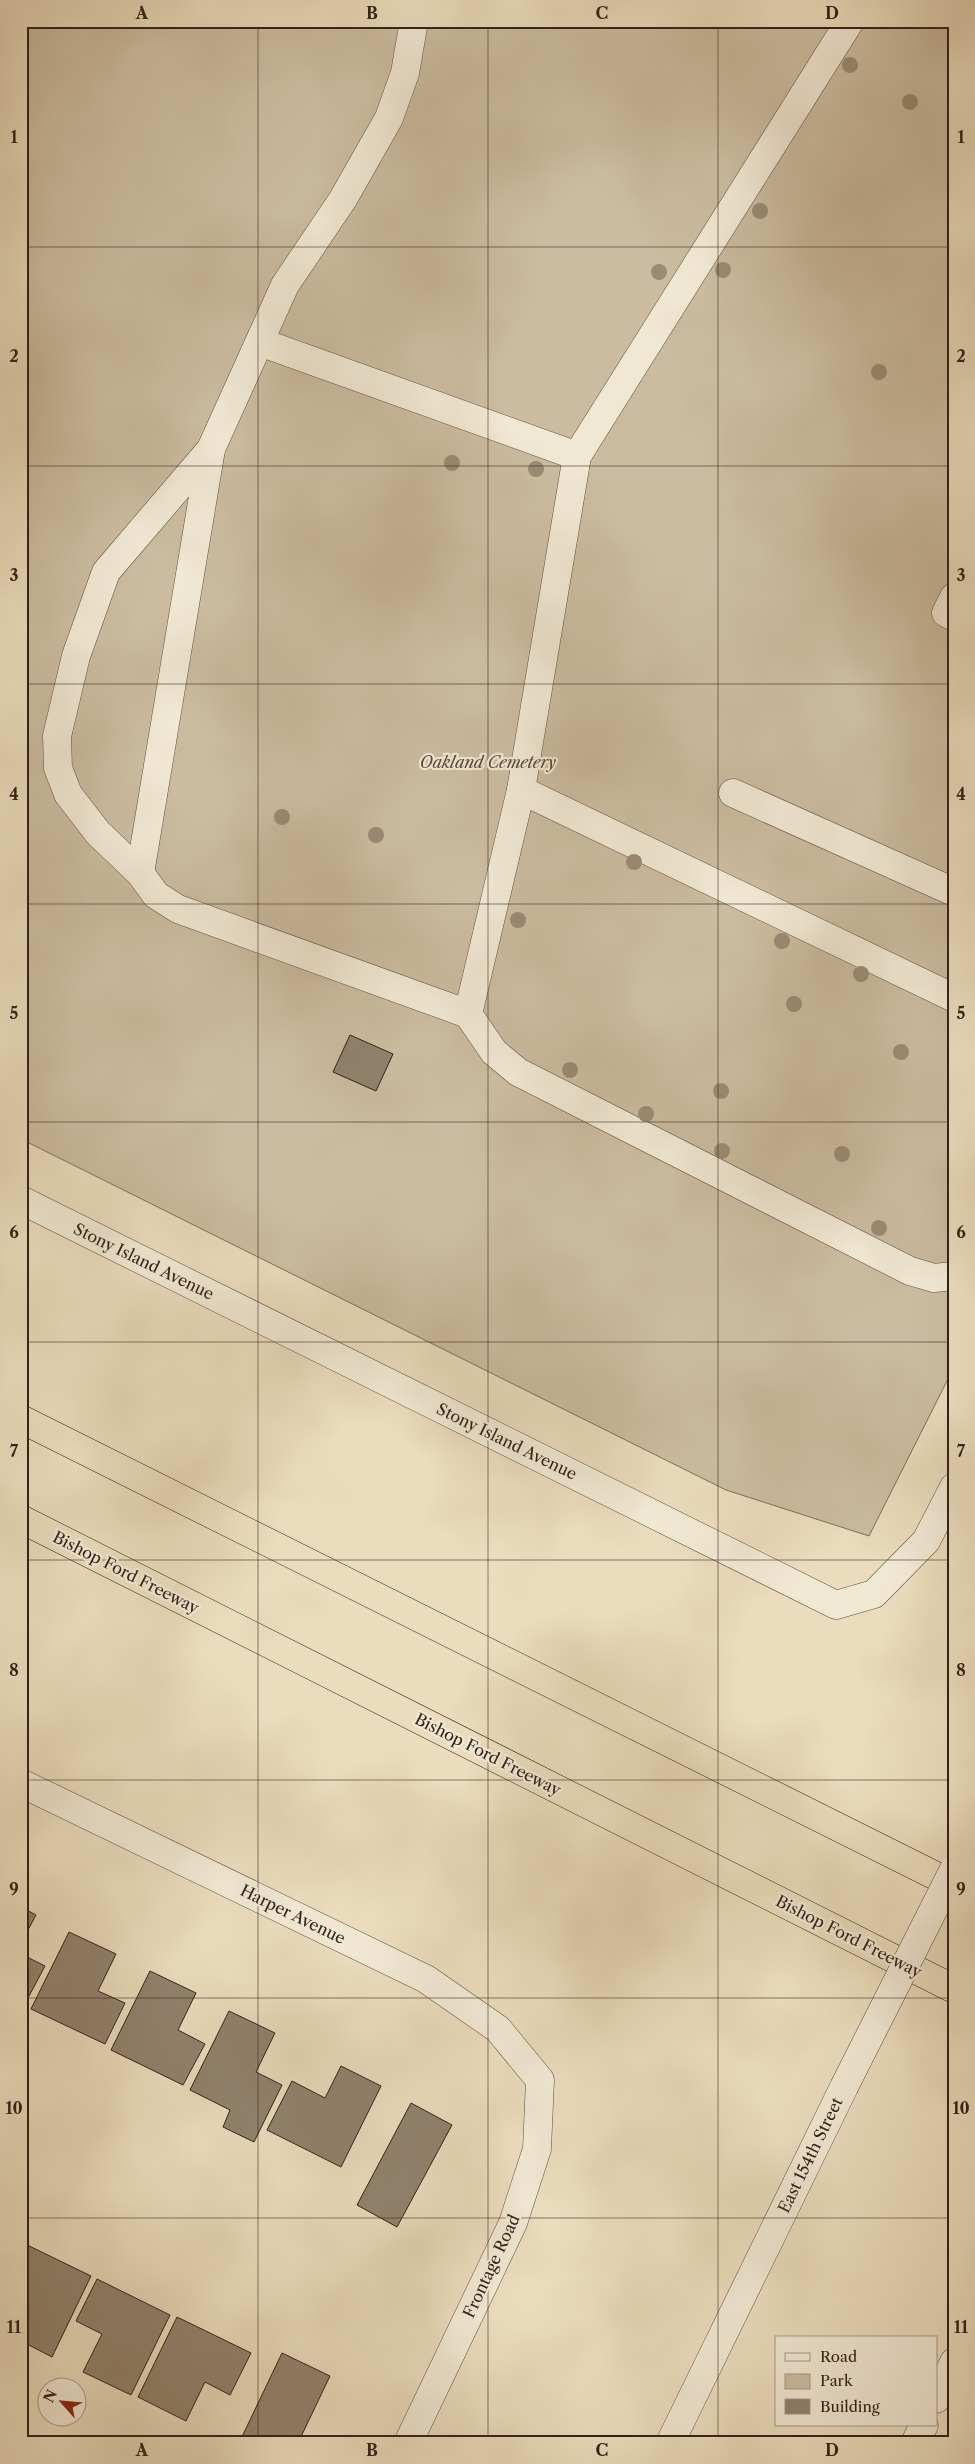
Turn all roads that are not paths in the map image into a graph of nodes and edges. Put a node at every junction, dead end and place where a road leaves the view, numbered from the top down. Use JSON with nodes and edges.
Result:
{"nodes":[{"id":1,"x":414,"y":21,"type":"edge"},
{"id":2,"x":850,"y":21,"type":"edge"},
{"id":3,"x":260,"y":342,"type":"junction"},
{"id":4,"x":211,"y":449,"type":"junction"},
{"id":5,"x":577,"y":456,"type":"junction"},
{"id":6,"x":954,"y":597,"type":"edge"},
{"id":7,"x":954,"y":617,"type":"edge"},
{"id":8,"x":521,"y":790,"type":"junction"},
{"id":9,"x":732,"y":793,"type":"dead end"},
{"id":10,"x":140,"y":873,"type":"junction"},
{"id":11,"x":954,"y":892,"type":"edge"},
{"id":12,"x":954,"y":998,"type":"edge"},
{"id":13,"x":468,"y":1014,"type":"junction"},
{"id":14,"x":21,"y":1200,"type":"edge"},
{"id":15,"x":954,"y":1276,"type":"edge"},
{"id":16,"x":21,"y":1419,"type":"edge"},
{"id":17,"x":954,"y":1487,"type":"edge"},
{"id":18,"x":21,"y":1519,"type":"edge"},
{"id":19,"x":21,"y":1783,"type":"edge"},
{"id":20,"x":954,"y":1869,"type":"edge"},
{"id":21,"x":954,"y":1885,"type":"edge"},
{"id":22,"x":954,"y":1989,"type":"edge"},
{"id":23,"x":540,"y":2080,"type":"joint"},
{"id":24,"x":954,"y":2362,"type":"edge"},
{"id":25,"x":938,"y":2395,"type":"edge"},
{"id":26,"x":924,"y":2426,"type":"edge"},
{"id":27,"x":408,"y":2443,"type":"edge"},
{"id":28,"x":670,"y":2443,"type":"edge"},
{"id":29,"x":915,"y":2443,"type":"edge"}],
"edges":[{"from":1,"to":3,"type":"street"},
{"from":2,"to":5,"type":"street"},
{"from":3,"to":4,"type":"street"},
{"from":3,"to":5,"type":"street"},
{"from":4,"to":10,"type":"street"},
{"from":4,"to":10,"type":"street"},
{"from":5,"to":8,"type":"street"},
{"from":6,"to":7,"type":"street"},
{"from":8,"to":12,"type":"street"},
{"from":8,"to":13,"type":"street"},
{"from":9,"to":11,"type":"street"},
{"from":10,"to":13,"type":"street"},
{"from":13,"to":15,"type":"street"},
{"from":14,"to":17,"type":"street","name":"Stony Island Avenue"},
{"from":16,"to":21,"type":"highway"},
{"from":18,"to":22,"type":"highway","name":"Bishop Ford Freeway"},
{"from":19,"to":23,"type":"street","name":"Harper Avenue"},
{"from":20,"to":28,"type":"street","name":"East 154th Street","bridge":true},
{"from":23,"to":27,"type":"street","name":"Frontage Road"},
{"from":24,"to":25,"type":"street"},
{"from":26,"to":29,"type":"street"}]}
